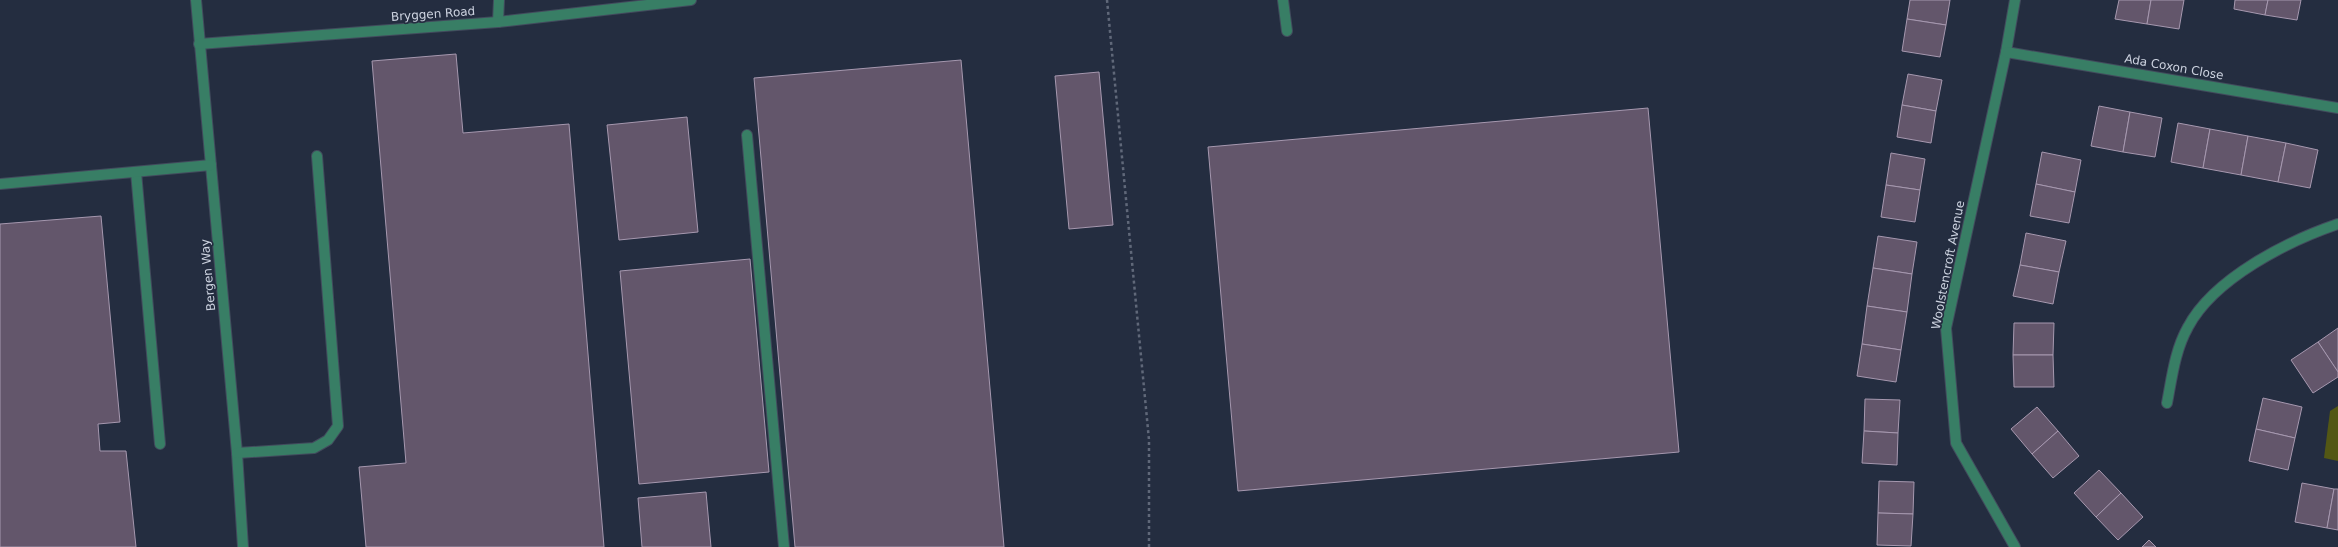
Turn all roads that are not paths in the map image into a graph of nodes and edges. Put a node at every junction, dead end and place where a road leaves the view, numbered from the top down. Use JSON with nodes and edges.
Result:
{"nodes":[{"id":1,"x":196,"y":0,"type":"edge"},
{"id":2,"x":499,"y":0,"type":"edge"},
{"id":3,"x":691,"y":0,"type":"edge"},
{"id":4,"x":1283,"y":0,"type":"edge"},
{"id":5,"x":2015,"y":0,"type":"edge"},
{"id":6,"x":498,"y":22,"type":"junction"},
{"id":7,"x":1287,"y":31,"type":"dead end"},
{"id":8,"x":199,"y":44,"type":"junction"},
{"id":9,"x":2006,"y":52,"type":"junction"},
{"id":10,"x":2338,"y":108,"type":"edge"},
{"id":11,"x":747,"y":135,"type":"dead end"},
{"id":12,"x":317,"y":156,"type":"dead end"},
{"id":13,"x":211,"y":165,"type":"junction"},
{"id":14,"x":136,"y":172,"type":"junction"},
{"id":15,"x":0,"y":184,"type":"edge"},
{"id":16,"x":2338,"y":224,"type":"edge"},
{"id":17,"x":2167,"y":403,"type":"dead end"},
{"id":18,"x":160,"y":444,"type":"dead end"},
{"id":19,"x":237,"y":453,"type":"junction"},
{"id":20,"x":243,"y":547,"type":"edge"},
{"id":21,"x":784,"y":547,"type":"edge"},
{"id":22,"x":2015,"y":547,"type":"edge"}],
"edges":[{"from":1,"to":8,"type":"street","name":"Bergen Way"},
{"from":2,"to":6,"type":"street"},
{"from":3,"to":6,"type":"street","name":"Bryggen Road"},
{"from":4,"to":7,"type":"street"},
{"from":5,"to":9,"type":"street","name":"Woolstencroft Avenue"},
{"from":6,"to":8,"type":"street","name":"Bryggen Road"},
{"from":8,"to":13,"type":"street","name":"Bergen Way"},
{"from":9,"to":10,"type":"street","name":"Ada Coxon Close"},
{"from":9,"to":22,"type":"street","name":"Woolstencroft Avenue"},
{"from":11,"to":21,"type":"street"},
{"from":12,"to":19,"type":"street"},
{"from":13,"to":14,"type":"street"},
{"from":13,"to":19,"type":"street","name":"Bergen Way"},
{"from":14,"to":15,"type":"street"},
{"from":14,"to":18,"type":"street"},
{"from":16,"to":17,"type":"street"},
{"from":19,"to":20,"type":"street","name":"Bergen Way"}]}
